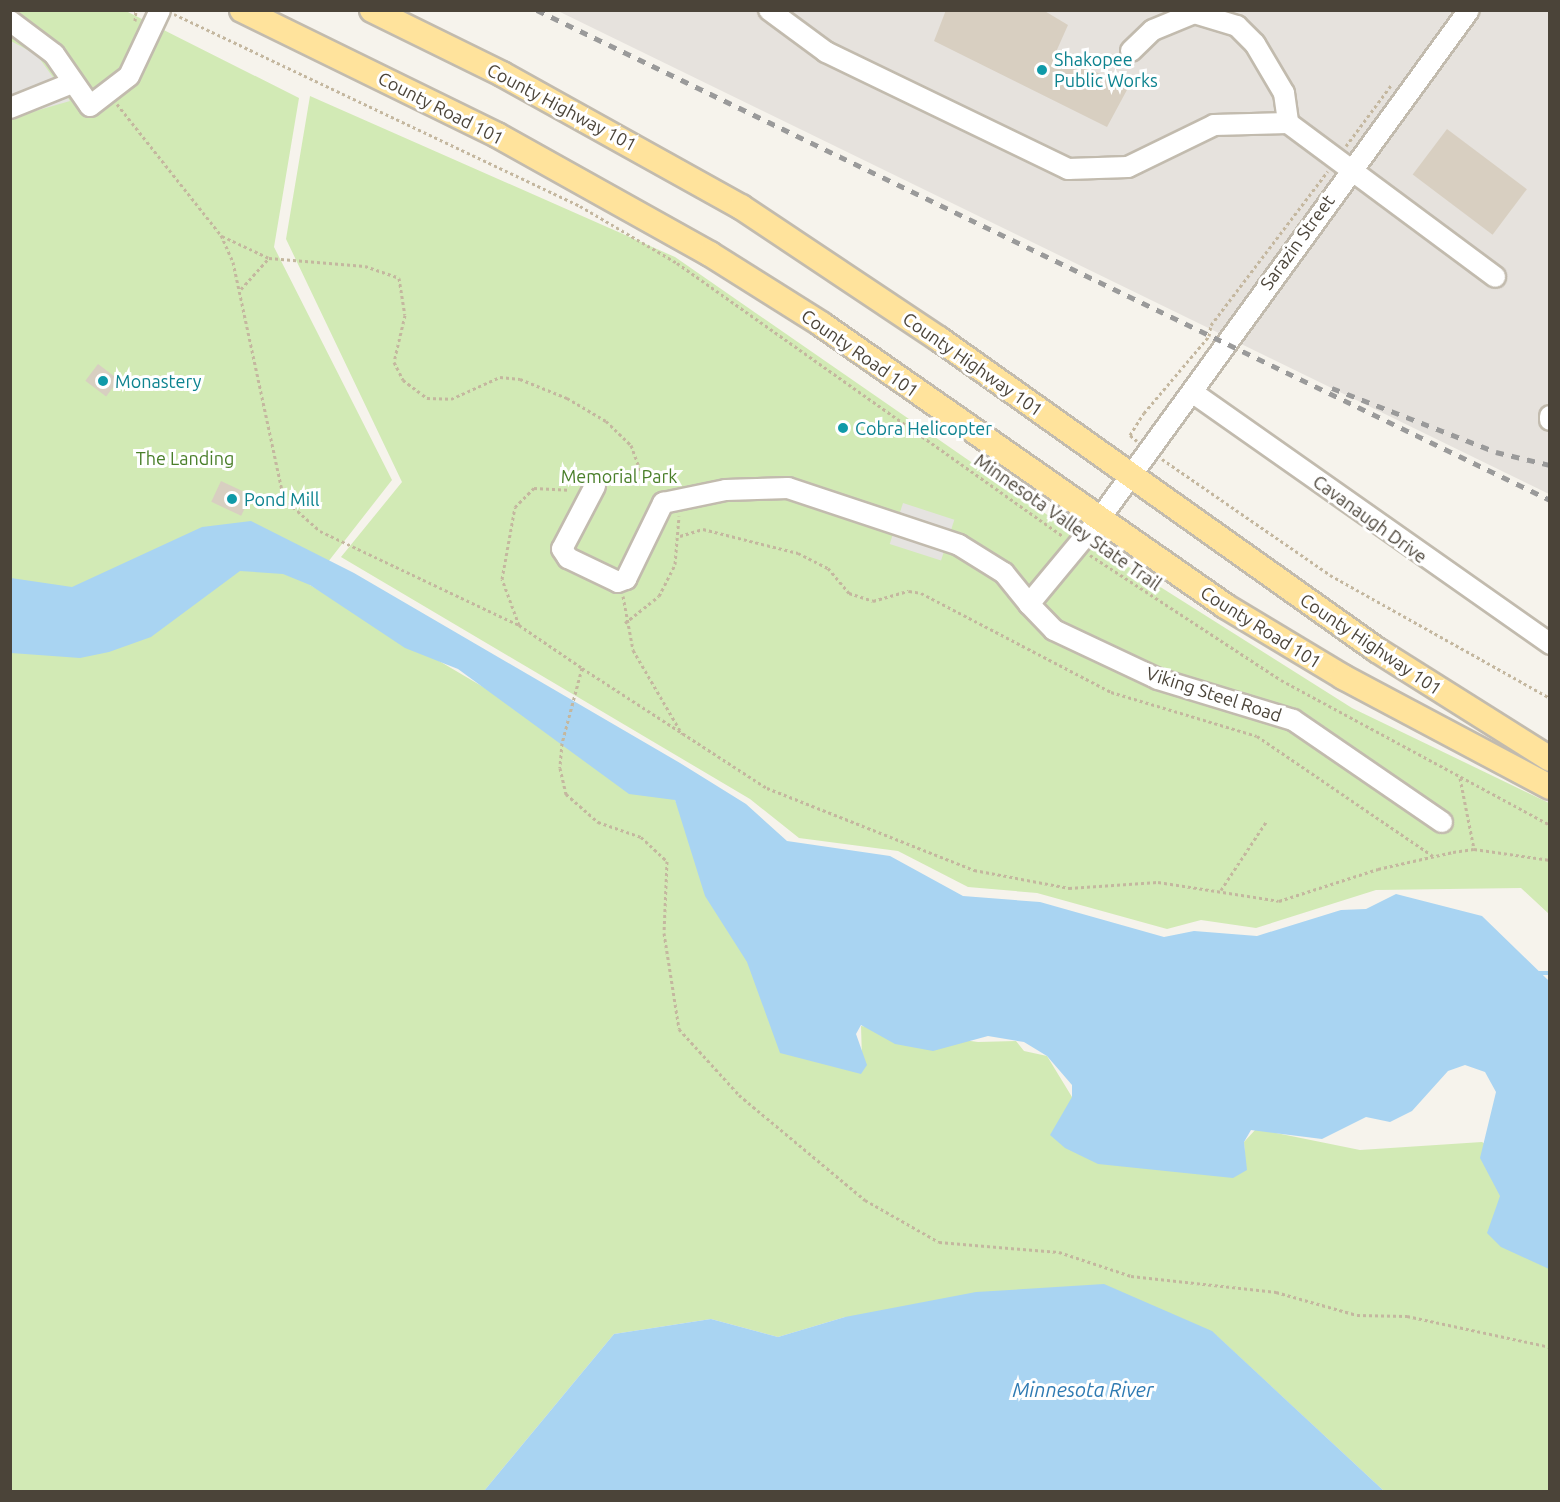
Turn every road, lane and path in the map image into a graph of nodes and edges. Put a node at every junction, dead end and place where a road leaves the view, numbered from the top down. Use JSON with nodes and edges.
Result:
{"nodes":[{"id":1,"x":160,"y":10,"type":"edge"},
{"id":2,"x":167,"y":10,"type":"edge"},
{"id":3,"x":242,"y":10,"type":"edge"},
{"id":4,"x":372,"y":10,"type":"edge"},
{"id":5,"x":769,"y":10,"type":"edge"},
{"id":6,"x":1461,"y":13,"type":"edge"},
{"id":7,"x":10,"y":21,"type":"edge"},
{"id":8,"x":1131,"y":51,"type":"dead end"},
{"id":9,"x":1399,"y":75,"type":"dead end"},
{"id":10,"x":72,"y":83,"type":"junction"},
{"id":11,"x":110,"y":92,"type":"junction"},
{"id":12,"x":10,"y":108,"type":"edge"},
{"id":13,"x":1288,"y":123,"type":"junction"},
{"id":14,"x":1344,"y":163,"type":"junction"},
{"id":15,"x":220,"y":235,"type":"junction"},
{"id":16,"x":269,"y":258,"type":"junction"},
{"id":17,"x":1495,"y":277,"type":"dead end"},
{"id":18,"x":241,"y":290,"type":"junction"},
{"id":19,"x":1192,"y":392,"type":"junction"},
{"id":20,"x":1147,"y":448,"type":"junction"},
{"id":21,"x":641,"y":473,"type":"dead end"},
{"id":22,"x":1127,"y":474,"type":"junction"},
{"id":23,"x":595,"y":486,"type":"dead end"},
{"id":24,"x":568,"y":490,"type":"dead end"},
{"id":25,"x":678,"y":496,"type":"junction"},
{"id":26,"x":1098,"y":521,"type":"junction"},
{"id":27,"x":680,"y":536,"type":"junction"},
{"id":28,"x":1076,"y":546,"type":"junction"},
{"id":29,"x":622,"y":582,"type":"junction"},
{"id":30,"x":1029,"y":604,"type":"junction"},
{"id":31,"x":625,"y":622,"type":"junction"},
{"id":32,"x":519,"y":625,"type":"junction"},
{"id":33,"x":1550,"y":644,"type":"edge"},
{"id":34,"x":582,"y":669,"type":"junction"},
{"id":35,"x":1550,"y":698,"type":"edge"},
{"id":36,"x":683,"y":735,"type":"junction"},
{"id":37,"x":1550,"y":759,"type":"edge"},
{"id":38,"x":1460,"y":778,"type":"junction"},
{"id":39,"x":1550,"y":787,"type":"edge"},
{"id":40,"x":1266,"y":822,"type":"dead end"},
{"id":41,"x":1442,"y":822,"type":"dead end"},
{"id":42,"x":1550,"y":825,"type":"edge"},
{"id":43,"x":1474,"y":849,"type":"junction"},
{"id":44,"x":1434,"y":856,"type":"junction"},
{"id":45,"x":1550,"y":860,"type":"edge"},
{"id":46,"x":1221,"y":890,"type":"junction"},
{"id":47,"x":1550,"y":1347,"type":"edge"}],
"edges":[{"from":1,"to":11,"type":"street"},
{"from":2,"to":28,"type":"path","name":"Minnesota Valley State Trail"},
{"from":3,"to":26,"type":"main road","name":"County Road 101"},
{"from":4,"to":22,"type":"main road","name":"County Highway 101"},
{"from":5,"to":13,"type":"street"},
{"from":6,"to":14,"type":"street","name":"Sarazin Street"},
{"from":7,"to":10,"type":"street"},
{"from":8,"to":13,"type":"street"},
{"from":9,"to":14,"type":"path"},
{"from":10,"to":11,"type":"street"},
{"from":10,"to":12,"type":"street"},
{"from":11,"to":15,"type":"path"},
{"from":13,"to":14,"type":"street"},
{"from":14,"to":17,"type":"street"},
{"from":14,"to":19,"type":"street","name":"Sarazin Street"},
{"from":14,"to":20,"type":"path"},
{"from":15,"to":16,"type":"path"},
{"from":15,"to":18,"type":"path"},
{"from":16,"to":18,"type":"path"},
{"from":16,"to":21,"type":"path"},
{"from":18,"to":32,"type":"path"},
{"from":19,"to":20,"type":"street","name":"Sarazin Street"},
{"from":19,"to":33,"type":"street","name":"Cavanaugh Drive"},
{"from":20,"to":22,"type":"street","name":"Sarazin Street"},
{"from":20,"to":35,"type":"path"},
{"from":22,"to":26,"type":"street"},
{"from":22,"to":37,"type":"main road","name":"County Highway 101"},
{"from":23,"to":29,"type":"street"},
{"from":24,"to":32,"type":"path"},
{"from":25,"to":27,"type":"path"},
{"from":25,"to":29,"type":"street"},
{"from":25,"to":30,"type":"street","name":"Viking Steel Road"},
{"from":26,"to":28,"type":"street"},
{"from":26,"to":39,"type":"main road","name":"County Road 101"},
{"from":27,"to":31,"type":"path"},
{"from":27,"to":44,"type":"path"},
{"from":28,"to":30,"type":"street"},
{"from":28,"to":38,"type":"path","name":"Minnesota Valley State Trail"},
{"from":29,"to":31,"type":"path"},
{"from":30,"to":41,"type":"street","name":"Viking Steel Road"},
{"from":31,"to":36,"type":"path"},
{"from":32,"to":34,"type":"path"},
{"from":34,"to":36,"type":"path"},
{"from":34,"to":47,"type":"path"},
{"from":36,"to":46,"type":"path"},
{"from":38,"to":42,"type":"path","name":"Minnesota Valley State Trail"},
{"from":38,"to":43,"type":"path"},
{"from":40,"to":46,"type":"path"},
{"from":43,"to":44,"type":"path"},
{"from":43,"to":45,"type":"path"},
{"from":44,"to":46,"type":"path"}]}
